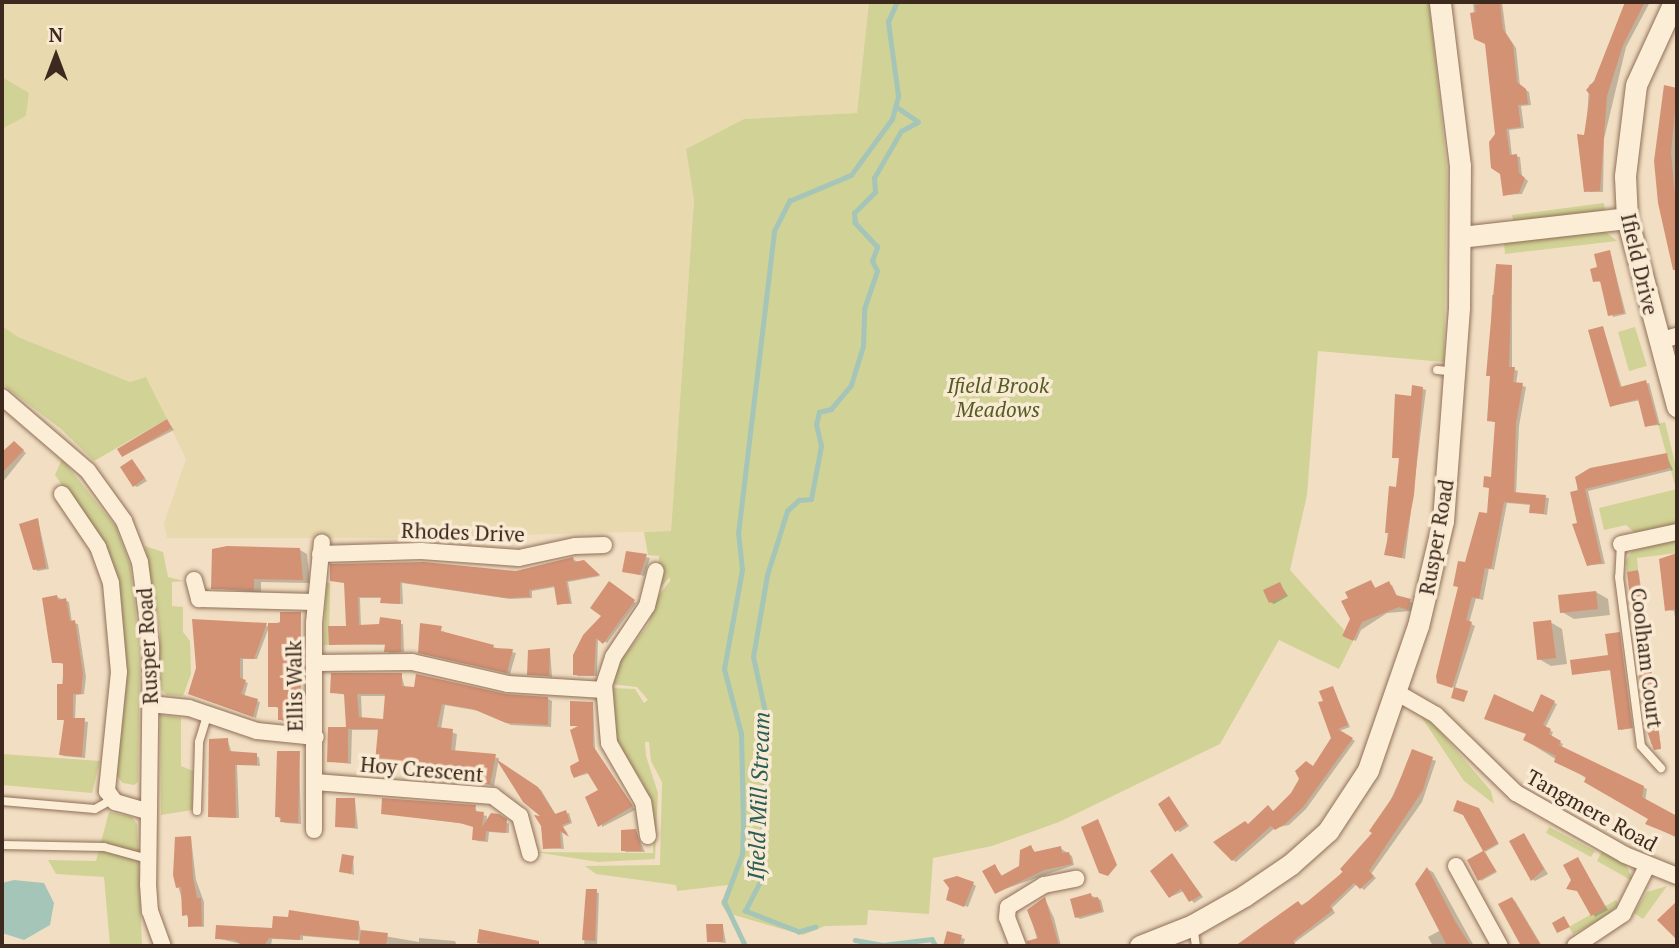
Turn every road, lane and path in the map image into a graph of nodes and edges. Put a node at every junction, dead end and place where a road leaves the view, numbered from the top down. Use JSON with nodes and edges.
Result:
{"nodes":[{"id":1,"x":1440,"y":2,"type":"edge"},
{"id":2,"x":1674,"y":2,"type":"edge"},
{"id":3,"x":1627,"y":218,"type":"junction"},
{"id":4,"x":1461,"y":237,"type":"junction"},
{"id":5,"x":1668,"y":338,"type":"edge"},
{"id":6,"x":2,"y":397,"type":"edge"},
{"id":7,"x":1677,"y":406,"type":"edge"},
{"id":8,"x":62,"y":494,"type":"dead end"},
{"id":9,"x":1677,"y":532,"type":"edge"},
{"id":10,"x":1621,"y":544,"type":"joint"},
{"id":11,"x":604,"y":545,"type":"dead end"},
{"id":12,"x":321,"y":548,"type":"joint"},
{"id":13,"x":656,"y":571,"type":"dead end"},
{"id":14,"x":194,"y":580,"type":"dead end"},
{"id":15,"x":315,"y":602,"type":"junction"},
{"id":16,"x":316,"y":663,"type":"junction"},
{"id":17,"x":604,"y":690,"type":"junction"},
{"id":18,"x":1396,"y":692,"type":"junction"},
{"id":19,"x":150,"y":704,"type":"junction"},
{"id":20,"x":207,"y":715,"type":"junction"},
{"id":21,"x":316,"y":737,"type":"junction"},
{"id":22,"x":1661,"y":768,"type":"dead end"},
{"id":23,"x":315,"y":782,"type":"junction"},
{"id":24,"x":111,"y":800,"type":"junction"},
{"id":25,"x":2,"y":801,"type":"edge"},
{"id":26,"x":147,"y":811,"type":"junction"},
{"id":27,"x":197,"y":811,"type":"dead end"},
{"id":28,"x":314,"y":830,"type":"dead end"},
{"id":29,"x":648,"y":836,"type":"dead end"},
{"id":30,"x":2,"y":845,"type":"edge"},
{"id":31,"x":530,"y":854,"type":"dead end"},
{"id":32,"x":148,"y":859,"type":"junction"},
{"id":33,"x":1456,"y":866,"type":"dead end"},
{"id":34,"x":1647,"y":866,"type":"junction"},
{"id":35,"x":1677,"y":876,"type":"edge"},
{"id":36,"x":1076,"y":880,"type":"dead end"},
{"id":37,"x":1195,"y":936,"type":"edge"},
{"id":38,"x":163,"y":946,"type":"edge"},
{"id":39,"x":1018,"y":946,"type":"edge"},
{"id":40,"x":1140,"y":946,"type":"edge"},
{"id":41,"x":1500,"y":946,"type":"edge"},
{"id":42,"x":1575,"y":946,"type":"edge"}],
"edges":[{"from":1,"to":4,"type":"street","name":"Rusper Road"},
{"from":2,"to":3,"type":"street","name":"Ifield Drive"},
{"from":3,"to":4,"type":"street"},
{"from":3,"to":5,"type":"street","name":"Ifield Drive"},
{"from":4,"to":18,"type":"street","name":"Rusper Road"},
{"from":5,"to":7,"type":"street","name":"Ifield Drive"},
{"from":6,"to":19,"type":"street","name":"Rusper Road"},
{"from":8,"to":24,"type":"street"},
{"from":9,"to":10,"type":"street"},
{"from":10,"to":22,"type":"lane","name":"Coolham Court"},
{"from":11,"to":12,"type":"street","name":"Rhodes Drive"},
{"from":12,"to":15,"type":"street","name":"Ellis Walk"},
{"from":13,"to":17,"type":"street"},
{"from":14,"to":15,"type":"street"},
{"from":15,"to":16,"type":"street","name":"Ellis Walk"},
{"from":16,"to":17,"type":"street"},
{"from":16,"to":21,"type":"street","name":"Ellis Walk"},
{"from":17,"to":29,"type":"street"},
{"from":18,"to":34,"type":"street","name":"Tangmere Road"},
{"from":18,"to":37,"type":"street","name":"Rusper Road"},
{"from":19,"to":20,"type":"street"},
{"from":19,"to":26,"type":"street","name":"Rusper Road"},
{"from":20,"to":21,"type":"street"},
{"from":20,"to":27,"type":"lane"},
{"from":21,"to":23,"type":"street","name":"Ellis Walk"},
{"from":23,"to":28,"type":"street","name":"Ellis Walk"},
{"from":23,"to":31,"type":"street","name":"Hoy Crescent"},
{"from":24,"to":25,"type":"lane"},
{"from":24,"to":26,"type":"street"},
{"from":26,"to":32,"type":"street","name":"Rusper Road"},
{"from":30,"to":32,"type":"lane"},
{"from":32,"to":38,"type":"street","name":"Rusper Road"},
{"from":33,"to":41,"type":"street"},
{"from":34,"to":35,"type":"street","name":"Tangmere Road"},
{"from":34,"to":42,"type":"street"},
{"from":36,"to":39,"type":"street"},
{"from":37,"to":40,"type":"street","name":"Rusper Road"}]}
